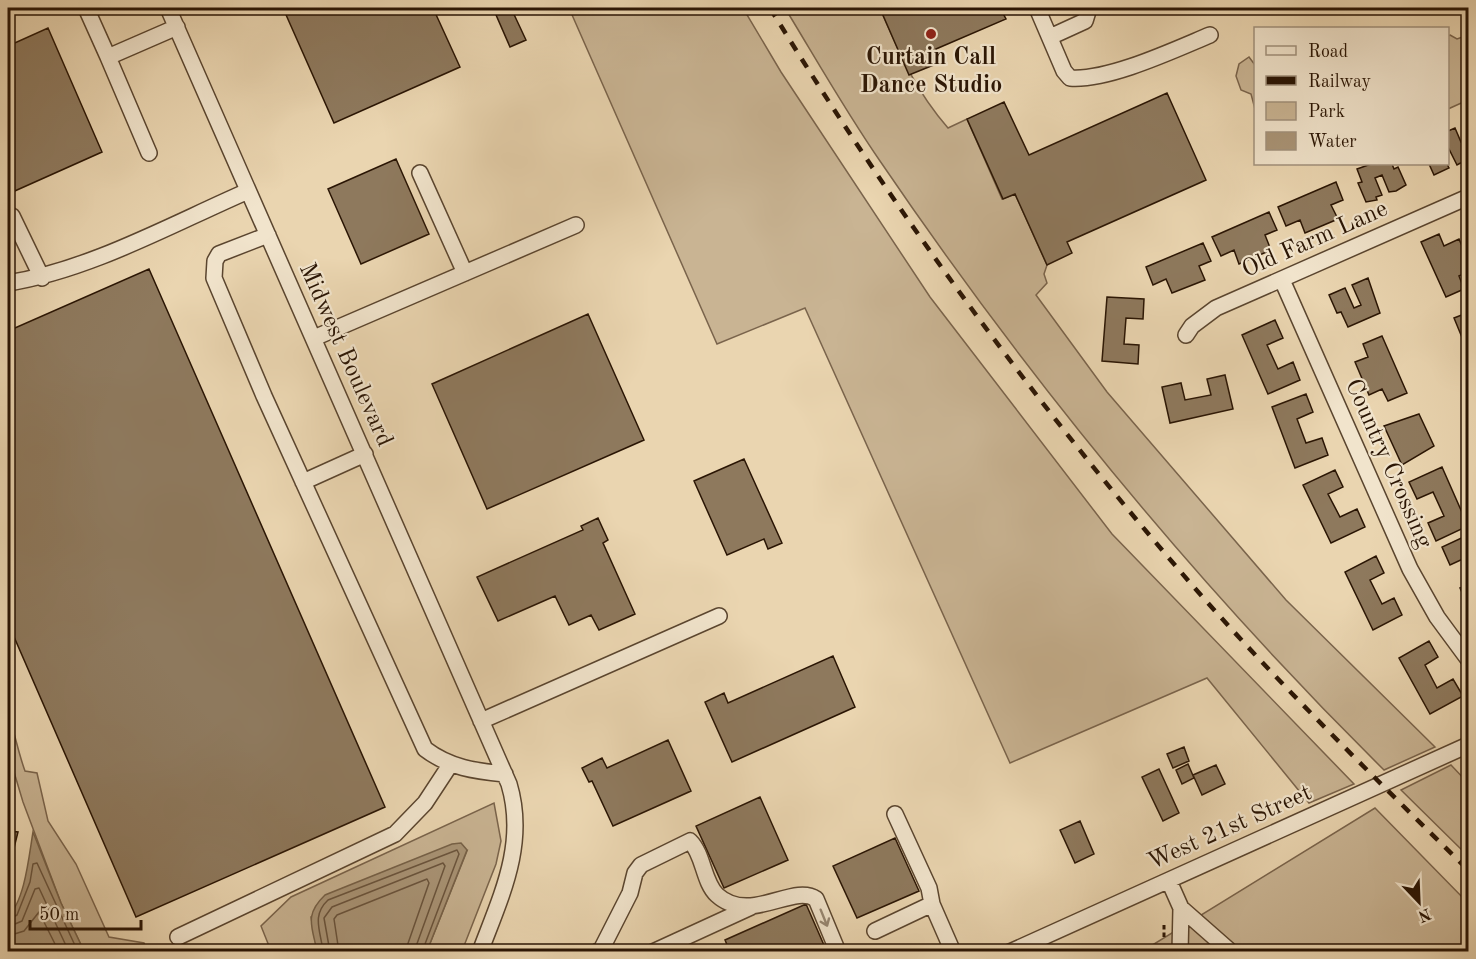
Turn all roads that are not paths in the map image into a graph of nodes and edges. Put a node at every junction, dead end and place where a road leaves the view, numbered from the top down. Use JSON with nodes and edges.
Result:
{"nodes":[{"id":1,"x":86,"y":8,"type":"edge"},
{"id":2,"x":168,"y":8,"type":"edge"},
{"id":3,"x":1037,"y":8,"type":"edge"},
{"id":4,"x":1089,"y":8,"type":"edge"},
{"id":5,"x":177,"y":27,"type":"junction"},
{"id":6,"x":1210,"y":35,"type":"dead end"},
{"id":7,"x":1050,"y":37,"type":"junction"},
{"id":8,"x":108,"y":57,"type":"junction"},
{"id":9,"x":149,"y":153,"type":"dead end"},
{"id":10,"x":420,"y":173,"type":"dead end"},
{"id":11,"x":248,"y":191,"type":"junction"},
{"id":12,"x":1468,"y":197,"type":"edge"},
{"id":13,"x":12,"y":216,"type":"dead end"},
{"id":14,"x":576,"y":225,"type":"dead end"},
{"id":15,"x":268,"y":235,"type":"junction"},
{"id":16,"x":465,"y":273,"type":"junction"},
{"id":17,"x":42,"y":278,"type":"junction"},
{"id":18,"x":1282,"y":280,"type":"junction"},
{"id":19,"x":8,"y":283,"type":"edge"},
{"id":20,"x":1186,"y":335,"type":"dead end"},
{"id":21,"x":314,"y":338,"type":"junction"},
{"id":22,"x":365,"y":454,"type":"junction"},
{"id":23,"x":303,"y":482,"type":"junction"},
{"id":24,"x":720,"y":616,"type":"dead end"},
{"id":25,"x":1468,"y":659,"type":"edge"},
{"id":26,"x":481,"y":721,"type":"junction"},
{"id":27,"x":1468,"y":745,"type":"edge"},
{"id":28,"x":450,"y":765,"type":"junction"},
{"id":29,"x":505,"y":774,"type":"junction"},
{"id":30,"x":896,"y":814,"type":"dead end"},
{"id":31,"x":1169,"y":881,"type":"junction"},
{"id":32,"x":932,"y":904,"type":"junction"},
{"id":33,"x":750,"y":907,"type":"junction"},
{"id":34,"x":1181,"y":908,"type":"junction"},
{"id":35,"x":875,"y":931,"type":"dead end"},
{"id":36,"x":178,"y":937,"type":"dead end"},
{"id":37,"x":480,"y":951,"type":"edge"},
{"id":38,"x":597,"y":951,"type":"edge"},
{"id":39,"x":653,"y":951,"type":"edge"},
{"id":40,"x":838,"y":951,"type":"edge"},
{"id":41,"x":953,"y":951,"type":"edge"},
{"id":42,"x":1010,"y":951,"type":"edge"},
{"id":43,"x":1180,"y":951,"type":"edge"},
{"id":44,"x":1231,"y":951,"type":"edge"}],
"edges":[{"from":1,"to":8,"type":"street"},
{"from":2,"to":5,"type":"street","name":"Midwest Boulevard"},
{"from":3,"to":7,"type":"street"},
{"from":4,"to":7,"type":"street"},
{"from":5,"to":8,"type":"street"},
{"from":5,"to":11,"type":"street","name":"Midwest Boulevard"},
{"from":6,"to":7,"type":"street"},
{"from":8,"to":9,"type":"street"},
{"from":10,"to":16,"type":"street"},
{"from":11,"to":15,"type":"street","name":"Midwest Boulevard"},
{"from":11,"to":17,"type":"street"},
{"from":12,"to":18,"type":"street","name":"Old Farm Lane"},
{"from":13,"to":17,"type":"street"},
{"from":14,"to":16,"type":"street"},
{"from":15,"to":21,"type":"street","name":"Midwest Boulevard"},
{"from":15,"to":23,"type":"street"},
{"from":16,"to":21,"type":"street"},
{"from":17,"to":19,"type":"street"},
{"from":18,"to":20,"type":"street","name":"Old Farm Lane"},
{"from":18,"to":25,"type":"street","name":"Country Crossing"},
{"from":21,"to":22,"type":"street","name":"Midwest Boulevard"},
{"from":22,"to":23,"type":"street"},
{"from":22,"to":26,"type":"street","name":"Midwest Boulevard"},
{"from":23,"to":28,"type":"street"},
{"from":24,"to":26,"type":"street"},
{"from":26,"to":29,"type":"street","name":"Midwest Boulevard"},
{"from":27,"to":31,"type":"street","name":"West 21st Street"},
{"from":28,"to":29,"type":"street"},
{"from":28,"to":36,"type":"street"},
{"from":29,"to":37,"type":"street","name":"Midwest Boulevard"},
{"from":30,"to":32,"type":"street"},
{"from":31,"to":34,"type":"street"},
{"from":31,"to":42,"type":"street","name":"West 21st Street"},
{"from":32,"to":35,"type":"street"},
{"from":32,"to":41,"type":"street"},
{"from":33,"to":38,"type":"street"},
{"from":33,"to":39,"type":"street"},
{"from":33,"to":40,"type":"street","one_way":true},
{"from":34,"to":43,"type":"street"},
{"from":34,"to":44,"type":"street"}]}
